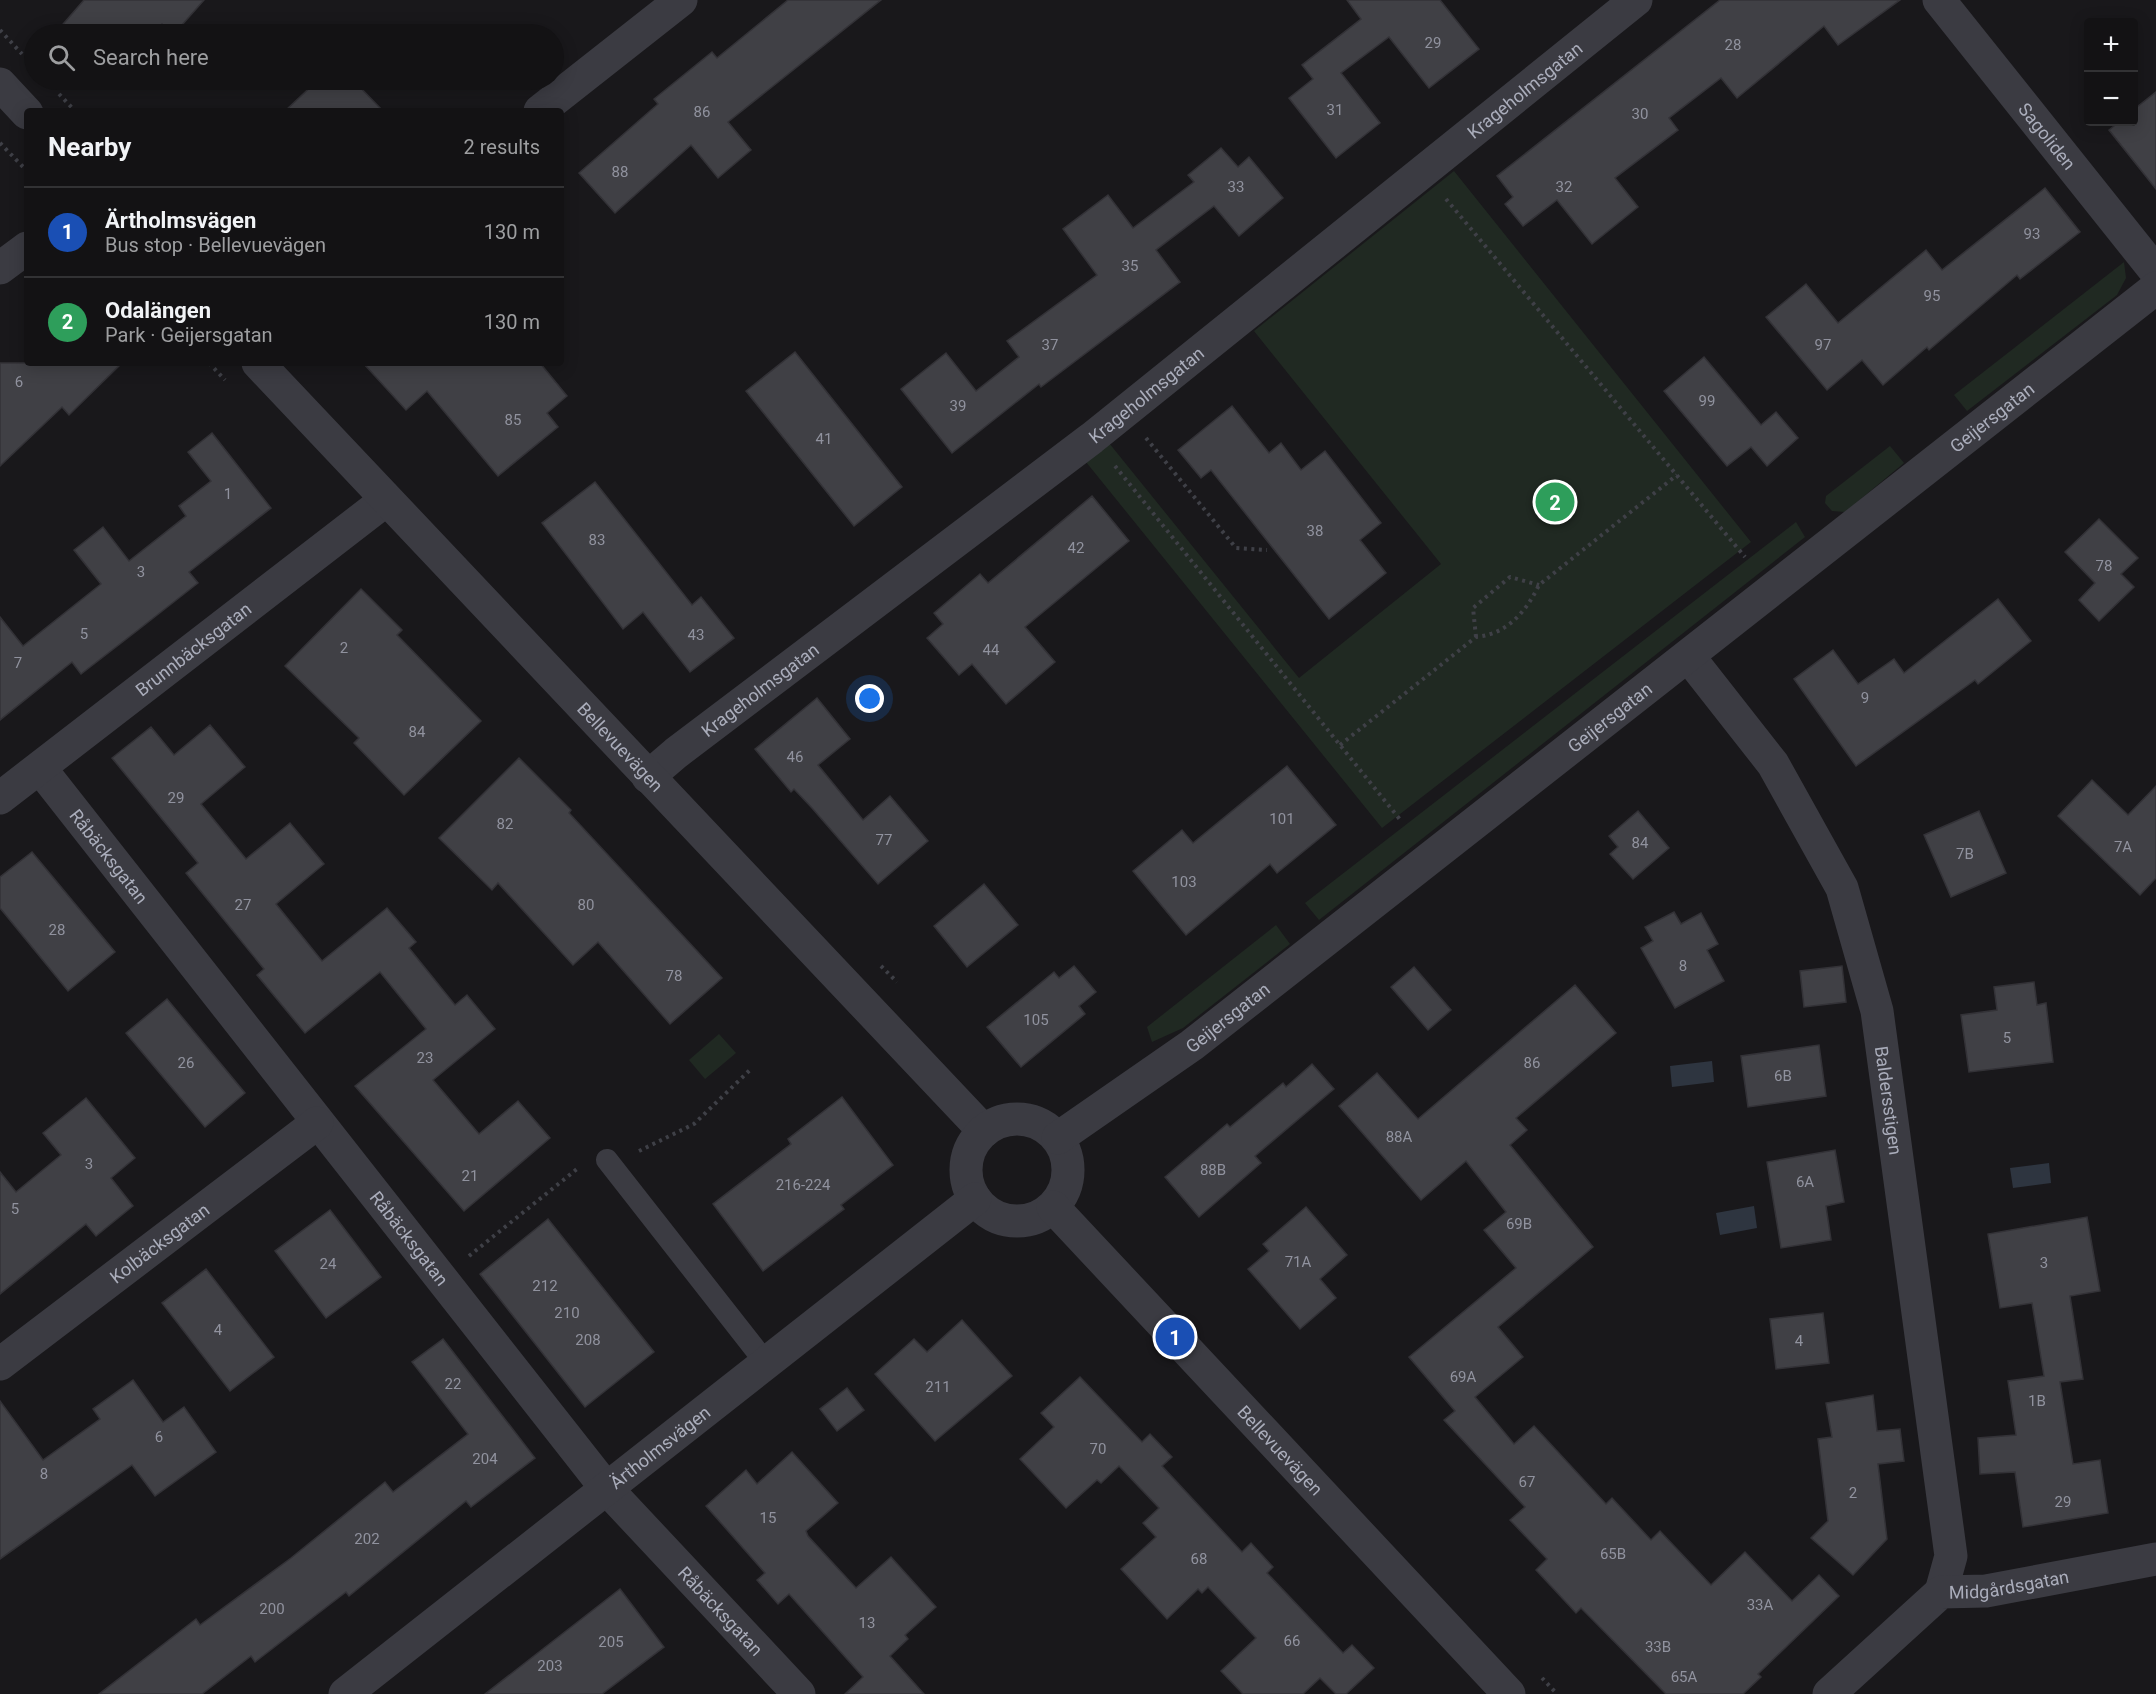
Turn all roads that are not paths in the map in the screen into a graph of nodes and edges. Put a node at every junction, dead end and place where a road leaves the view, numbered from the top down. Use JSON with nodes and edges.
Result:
{"nodes":[{"id":1,"x":681,"y":0,"type":"edge"},
{"id":2,"x":1636,"y":0,"type":"edge"},
{"id":3,"x":1939,"y":0,"type":"edge"},
{"id":4,"x":0,"y":84,"type":"edge"},
{"id":5,"x":544,"y":108,"type":"edge"},
{"id":6,"x":24,"y":110,"type":"edge"},
{"id":7,"x":24,"y":250,"type":"edge"},
{"id":8,"x":0,"y":268,"type":"edge"},
{"id":9,"x":2156,"y":272,"type":"edge"},
{"id":10,"x":2156,"y":288,"type":"edge"},
{"id":11,"x":261,"y":366,"type":"edge"},
{"id":12,"x":386,"y":500,"type":"junction"},
{"id":13,"x":1689,"y":657,"type":"junction"},
{"id":14,"x":40,"y":768,"type":"junction"},
{"id":15,"x":648,"y":777,"type":"junction"},
{"id":16,"x":0,"y":798,"type":"edge"},
{"id":17,"x":317,"y":1123,"type":"junction"},
{"id":18,"x":984,"y":1131,"type":"junction"},
{"id":19,"x":1058,"y":1138,"type":"junction"},
{"id":20,"x":607,"y":1160,"type":"dead end"},
{"id":21,"x":975,"y":1199,"type":"junction"},
{"id":22,"x":1053,"y":1207,"type":"junction"},
{"id":23,"x":766,"y":1363,"type":"junction"},
{"id":24,"x":0,"y":1364,"type":"edge"},
{"id":25,"x":606,"y":1488,"type":"junction"},
{"id":26,"x":2156,"y":1559,"type":"edge"},
{"id":27,"x":1941,"y":1592,"type":"junction"},
{"id":28,"x":345,"y":1694,"type":"edge"},
{"id":29,"x":799,"y":1694,"type":"edge"},
{"id":30,"x":1509,"y":1694,"type":"edge"},
{"id":31,"x":1829,"y":1694,"type":"edge"}],
"edges":[{"from":1,"to":5,"type":"street"},
{"from":2,"to":15,"type":"street","name":"Krageholmsgatan"},
{"from":3,"to":9,"type":"street","name":"Sagoliden"},
{"from":4,"to":6,"type":"street"},
{"from":7,"to":8,"type":"street"},
{"from":10,"to":13,"type":"street","name":"Geijersgatan"},
{"from":11,"to":12,"type":"street","name":"Bellevuevägen"},
{"from":12,"to":14,"type":"street","name":"Brunnbäcksgatan"},
{"from":12,"to":15,"type":"street","name":"Bellevuevägen"},
{"from":13,"to":19,"type":"street","name":"Geijersgatan"},
{"from":13,"to":27,"type":"street","name":"Baldersstigen"},
{"from":14,"to":16,"type":"street","name":"Brunnbäcksgatan"},
{"from":14,"to":17,"type":"street","name":"Råbäcksgatan"},
{"from":15,"to":18,"type":"street","name":"Bellevuevägen"},
{"from":17,"to":24,"type":"street","name":"Kolbäcksgatan"},
{"from":17,"to":25,"type":"street","name":"Råbäcksgatan"},
{"from":18,"to":19,"type":"street"},
{"from":18,"to":21,"type":"street"},
{"from":19,"to":22,"type":"street"},
{"from":20,"to":23,"type":"lane"},
{"from":21,"to":22,"type":"street"},
{"from":21,"to":23,"type":"street","name":"Ärtholmsvägen"},
{"from":22,"to":30,"type":"street","name":"Bellevuevägen"},
{"from":23,"to":25,"type":"street","name":"Ärtholmsvägen"},
{"from":25,"to":28,"type":"street","name":"Ärtholmsvägen"},
{"from":25,"to":29,"type":"street","name":"Råbäcksgatan"},
{"from":26,"to":27,"type":"street","name":"Midgårdsgatan"},
{"from":27,"to":31,"type":"street","name":"Midgårdsgatan"}]}
